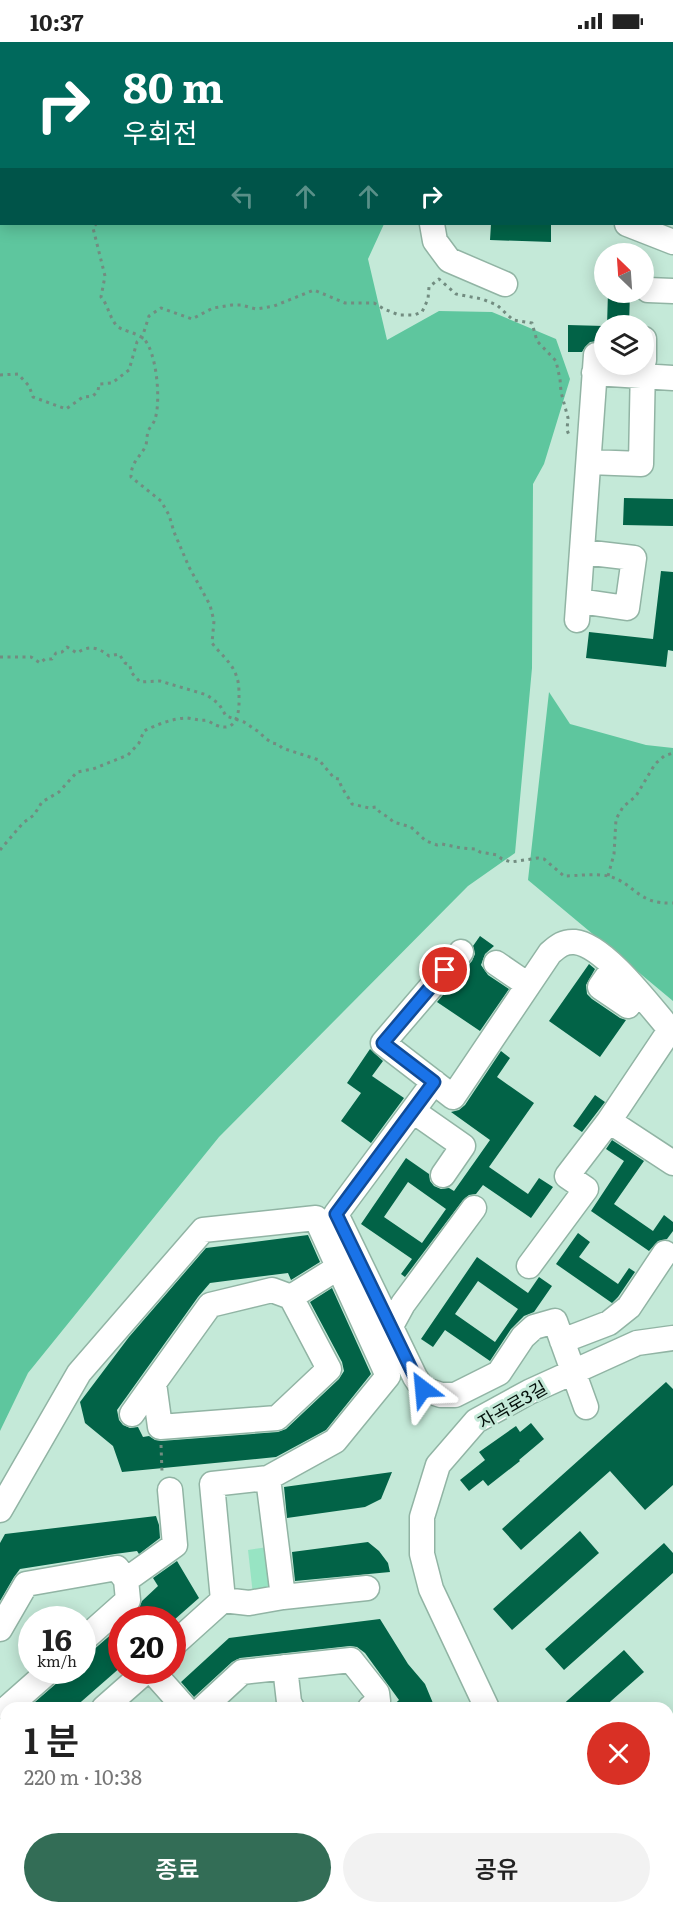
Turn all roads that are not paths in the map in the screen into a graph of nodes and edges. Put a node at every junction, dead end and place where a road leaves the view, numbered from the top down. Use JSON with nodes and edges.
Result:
{"nodes":[{"id":1,"x":432,"y":225,"type":"edge"},
{"id":2,"x":630,"y":225,"type":"edge"},
{"id":3,"x":673,"y":242,"type":"edge"},
{"id":4,"x":505,"y":284,"type":"dead end"},
{"id":5,"x":654,"y":290,"type":"edge"},
{"id":6,"x":673,"y":291,"type":"edge"},
{"id":7,"x":654,"y":371,"type":"edge"},
{"id":8,"x":594,"y":375,"type":"edge"},
{"id":9,"x":643,"y":375,"type":"edge"},
{"id":10,"x":673,"y":378,"type":"edge"},
{"id":11,"x":589,"y":456,"type":"junction"},
{"id":12,"x":583,"y":552,"type":"junction"},
{"id":13,"x":461,"y":952,"type":"dead end"},
{"id":14,"x":496,"y":963,"type":"dead end"},
{"id":15,"x":614,"y":967,"type":"junction"},
{"id":16,"x":528,"y":985,"type":"junction"},
{"id":17,"x":628,"y":1006,"type":"dead end"},
{"id":18,"x":672,"y":1031,"type":"edge"},
{"id":19,"x":434,"y":1082,"type":"junction"},
{"id":20,"x":413,"y":1111,"type":"junction"},
{"id":21,"x":609,"y":1121,"type":"junction"},
{"id":22,"x":673,"y":1163,"type":"edge"},
{"id":23,"x":443,"y":1175,"type":"dead end"},
{"id":24,"x":474,"y":1208,"type":"dead end"},
{"id":25,"x":665,"y":1253,"type":"dead end"},
{"id":26,"x":529,"y":1266,"type":"dead end"},
{"id":27,"x":339,"y":1268,"type":"junction"},
{"id":28,"x":291,"y":1297,"type":"junction"},
{"id":29,"x":391,"y":1326,"type":"junction"},
{"id":30,"x":673,"y":1338,"type":"edge"},
{"id":31,"x":562,"y":1341,"type":"junction"},
{"id":32,"x":573,"y":1372,"type":"junction"},
{"id":33,"x":154,"y":1383,"type":"junction"},
{"id":34,"x":586,"y":1407,"type":"dead end"},
{"id":35,"x":132,"y":1413,"type":"dead end"},
{"id":36,"x":268,"y":1478,"type":"junction"},
{"id":37,"x":166,"y":1479,"type":"road end"},
{"id":38,"x":0,"y":1510,"type":"edge"},
{"id":39,"x":126,"y":1580,"type":"junction"},
{"id":40,"x":367,"y":1588,"type":"dead end"},
{"id":41,"x":283,"y":1597,"type":"junction"},
{"id":42,"x":223,"y":1600,"type":"junction"},
{"id":43,"x":0,"y":1629,"type":"edge"},
{"id":44,"x":96,"y":1629,"type":"edge"},
{"id":45,"x":186,"y":1633,"type":"edge"},
{"id":46,"x":285,"y":1667,"type":"junction"},
{"id":47,"x":35,"y":1684,"type":"edge"},
{"id":48,"x":131,"y":1684,"type":"edge"},
{"id":49,"x":164,"y":1684,"type":"edge"},
{"id":50,"x":15,"y":1702,"type":"edge"},
{"id":51,"x":111,"y":1702,"type":"edge"},
{"id":52,"x":180,"y":1702,"type":"edge"},
{"id":53,"x":210,"y":1702,"type":"edge"},
{"id":54,"x":289,"y":1702,"type":"edge"},
{"id":55,"x":377,"y":1702,"type":"edge"},
{"id":56,"x":484,"y":1702,"type":"edge"}],
"edges":[{"from":1,"to":4,"type":"street"},
{"from":2,"to":3,"type":"street"},
{"from":5,"to":6,"type":"street"},
{"from":7,"to":10,"type":"street"},
{"from":8,"to":11,"type":"street"},
{"from":9,"to":11,"type":"street"},
{"from":11,"to":12,"type":"street"},
{"from":12,"to":12,"type":"street"},
{"from":13,"to":19,"type":"street"},
{"from":14,"to":16,"type":"street"},
{"from":15,"to":16,"type":"street"},
{"from":15,"to":17,"type":"street"},
{"from":15,"to":18,"type":"street"},
{"from":16,"to":19,"type":"street"},
{"from":18,"to":21,"type":"street"},
{"from":19,"to":20,"type":"street"},
{"from":20,"to":23,"type":"street"},
{"from":20,"to":29,"type":"street"},
{"from":21,"to":22,"type":"street"},
{"from":21,"to":26,"type":"street"},
{"from":24,"to":29,"type":"street"},
{"from":25,"to":31,"type":"street"},
{"from":27,"to":28,"type":"street"},
{"from":27,"to":36,"type":"street"},
{"from":27,"to":38,"type":"street"},
{"from":28,"to":33,"type":"street"},
{"from":28,"to":33,"type":"street"},
{"from":29,"to":31,"type":"street"},
{"from":30,"to":32,"type":"street","name":"자곡로3길"},
{"from":31,"to":32,"type":"street"},
{"from":32,"to":34,"type":"street"},
{"from":32,"to":56,"type":"street","name":"자곡로3길"},
{"from":33,"to":35,"type":"street"},
{"from":36,"to":41,"type":"street"},
{"from":36,"to":42,"type":"street"},
{"from":37,"to":39,"type":"street"},
{"from":39,"to":43,"type":"street"},
{"from":39,"to":44,"type":"street"},
{"from":40,"to":41,"type":"street"},
{"from":41,"to":42,"type":"street"},
{"from":42,"to":45,"type":"street"},
{"from":46,"to":53,"type":"street"},
{"from":46,"to":54,"type":"street"},
{"from":46,"to":55,"type":"street"},
{"from":47,"to":50,"type":"street"},
{"from":48,"to":51,"type":"street"},
{"from":49,"to":52,"type":"street"}]}
